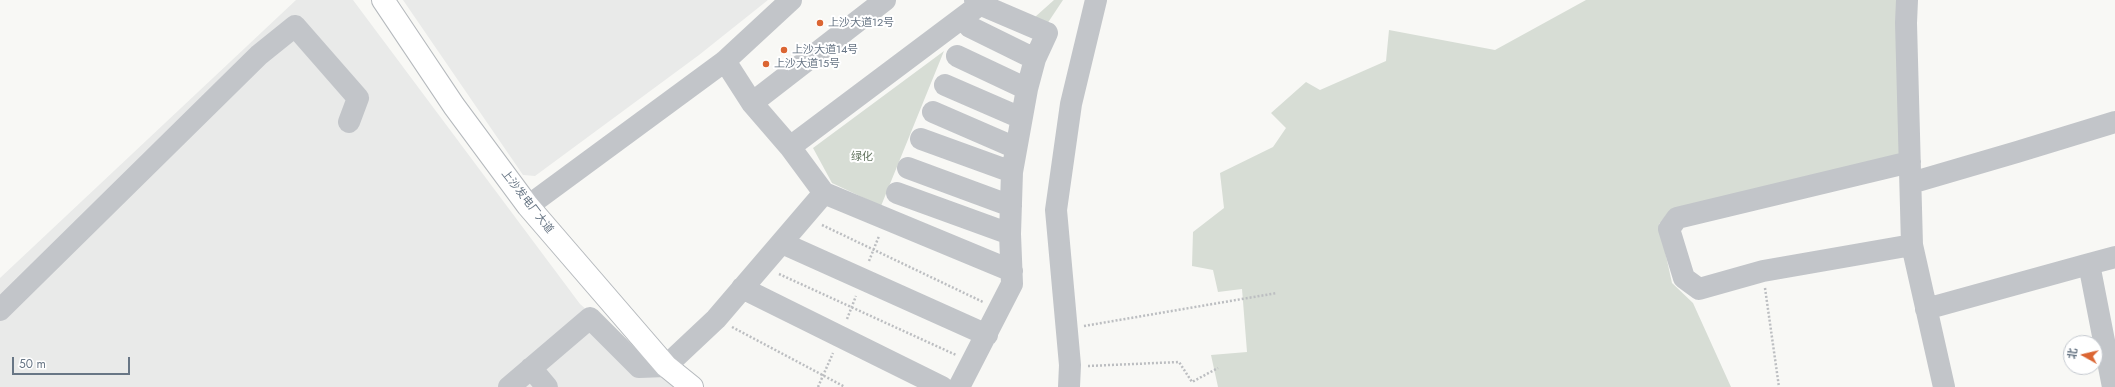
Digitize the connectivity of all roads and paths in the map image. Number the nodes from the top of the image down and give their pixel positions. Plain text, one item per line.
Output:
1 (383, 0) edge
2 (885, 0) edge
3 (1096, 0) edge
4 (1907, 0) edge
5 (789, 1) edge
6 (980, 1) edge
7 (970, 27) dead end
8 (958, 56) dead end
9 (1035, 59) junction
10 (724, 61) junction
11 (945, 84) dead end
12 (1027, 89) junction
13 (752, 103) junction
14 (933, 112) dead end
15 (1021, 118) junction
16 (349, 122) dead end
17 (2115, 122) edge
18 (921, 139) dead end
19 (790, 147) junction
20 (1016, 148) junction
21 (908, 168) dead end
22 (1012, 172) junction
23 (1910, 173) junction
24 (824, 193) junction
25 (897, 193) dead end
26 (528, 206) junction
27 (1011, 206) junction
28 (804, 216) junction
29 (886, 219) junction
30 (1010, 234) junction
31 (782, 243) junction
32 (1912, 245) junction
33 (874, 249) junction
34 (2115, 257) edge
35 (2089, 264) junction
36 (762, 266) junction
37 (1012, 271) junction
38 (1763, 271) junction
39 (863, 279) junction
40 (742, 288) junction
41 (1278, 293) dead end
42 (852, 307) junction
43 (1926, 309) junction
44 (0, 310) edge
45 (1000, 310) junction
46 (716, 319) junction
47 (1066, 329) junction
48 (987, 334) junction
49 (840, 336) junction
50 (972, 363) junction
51 (666, 366) junction
52 (1070, 366) junction
53 (531, 368) junction
54 (1218, 368) dead end
55 (823, 376) junction
56 (509, 387) edge
57 (547, 387) edge
58 (692, 387) edge
59 (818, 387) edge
60 (845, 387) edge
61 (942, 387) edge
62 (959, 387) edge
63 (1070, 387) edge
64 (1779, 387) edge
65 (1944, 387) edge
66 (2113, 387) edge

1 - 26 main road, 上沙发电厂大道
2 - 13 street
3 - 47 street
4 - 23 street
5 - 10 street
6 - 9 street
6 - 19 street
7 - 9 street
8 - 12 street
9 - 12 street
10 - 13 street
10 - 26 street
11 - 15 street
12 - 15 street
13 - 19 street
14 - 20 street
15 - 20 street
16 - 44 street
17 - 23 street
18 - 22 street
19 - 24 street
20 - 22 street
21 - 27 street
22 - 27 street
23 - 32 street
23 - 38 street
24 - 28 street
24 - 29 street
25 - 30 street
26 - 51 main road, 上沙发电厂大道
27 - 30 street
28 - 31 street
28 - 33 path
29 - 33 path
29 - 37 street
30 - 37 street
31 - 36 street
31 - 39 street
32 - 38 street
32 - 43 street
33 - 39 path
33 - 45 path
34 - 35 street
35 - 43 street
35 - 66 street
36 - 40 street
36 - 42 path
37 - 45 street
38 - 64 path
39 - 42 path
39 - 48 street
40 - 46 street
40 - 49 street
41 - 47 path
42 - 49 path
42 - 50 path
43 - 65 street
45 - 48 street
46 - 51 street
46 - 55 path
47 - 52 street
48 - 50 street
49 - 55 path
49 - 61 street
50 - 62 street
51 - 53 street
51 - 58 main road, 上沙发电厂大道
52 - 54 path
52 - 63 street
53 - 56 street
53 - 57 street
55 - 59 path
55 - 60 path

